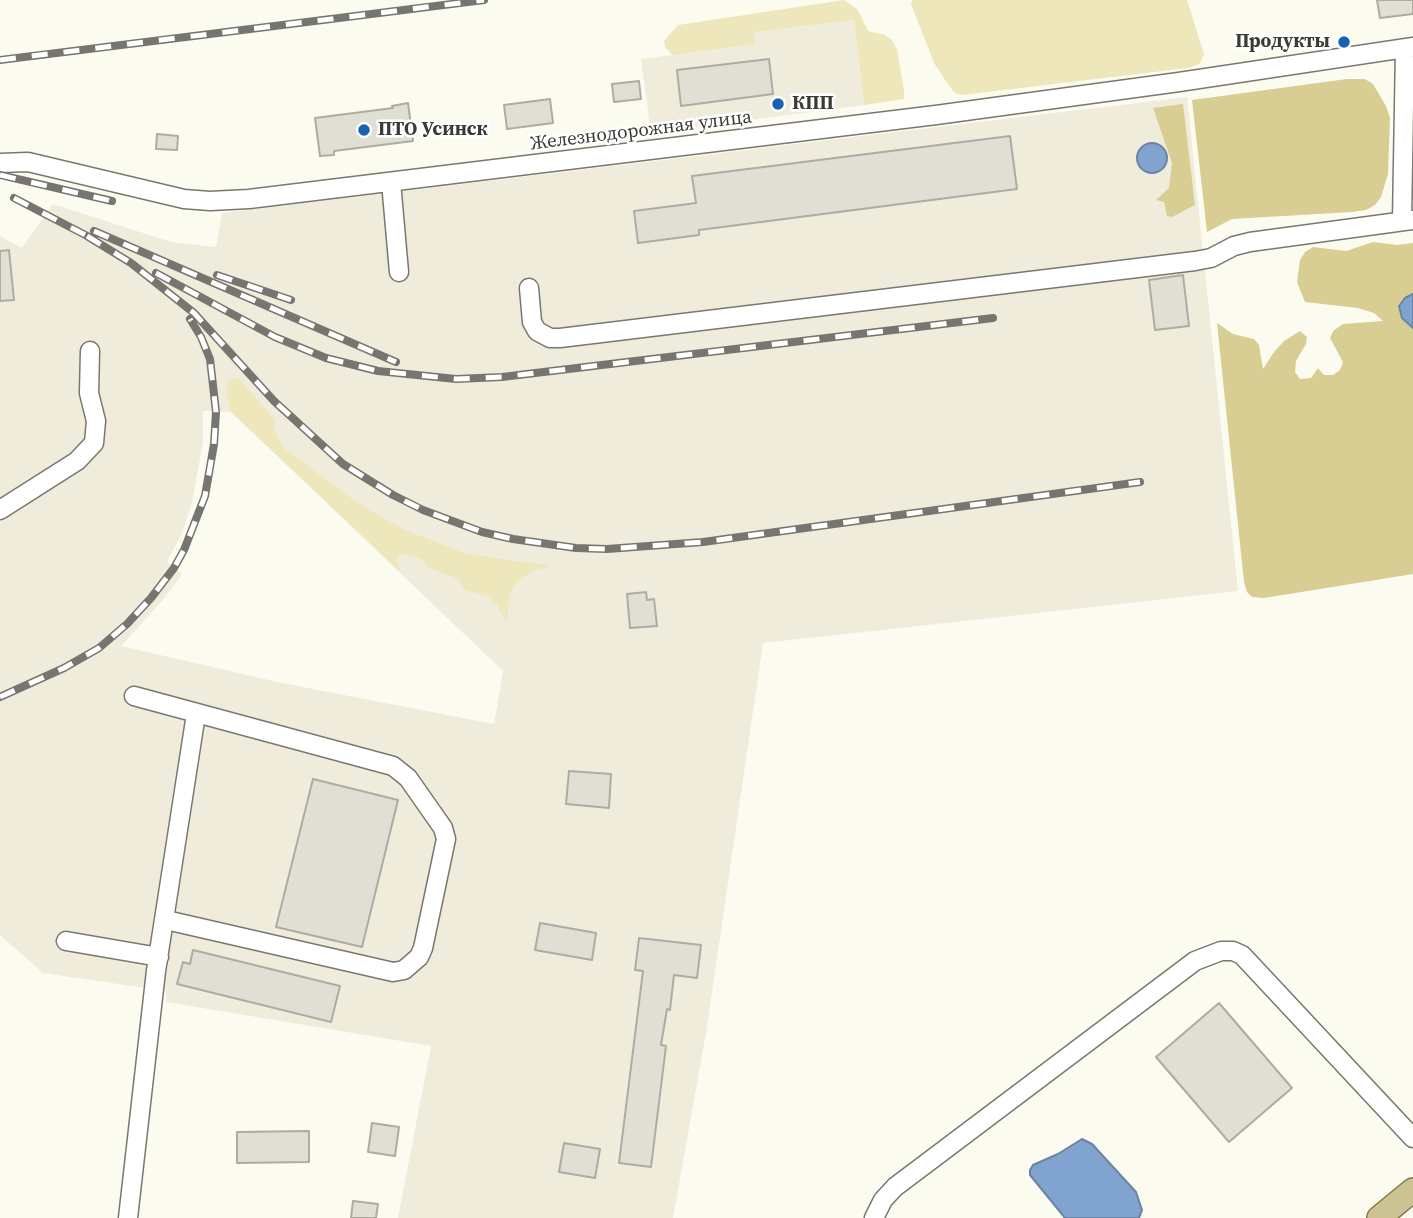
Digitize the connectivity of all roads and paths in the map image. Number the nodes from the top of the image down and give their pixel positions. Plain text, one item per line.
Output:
1 (1409, 47) edge
2 (0, 163) edge
3 (391, 182) junction
4 (1408, 220) edge
5 (399, 272) dead end
6 (529, 288) dead end
7 (90, 351) dead end
8 (0, 510) edge
9 (134, 696) dead end
10 (197, 714) junction
11 (166, 920) junction
12 (66, 941) dead end
13 (159, 957) junction
14 (1413, 1138) edge
15 (1413, 1190) edge
16 (128, 1218) edge
17 (874, 1218) edge
18 (1379, 1218) edge

1 - 3 street, Железнодорожная улица
1 - 4 street
2 - 3 street, Железнодорожная улица
3 - 5 street
4 - 6 street
7 - 8 street
9 - 10 street
10 - 11 street
10 - 11 street
11 - 13 street
12 - 13 street
13 - 16 street
14 - 17 street
15 - 18 main road

